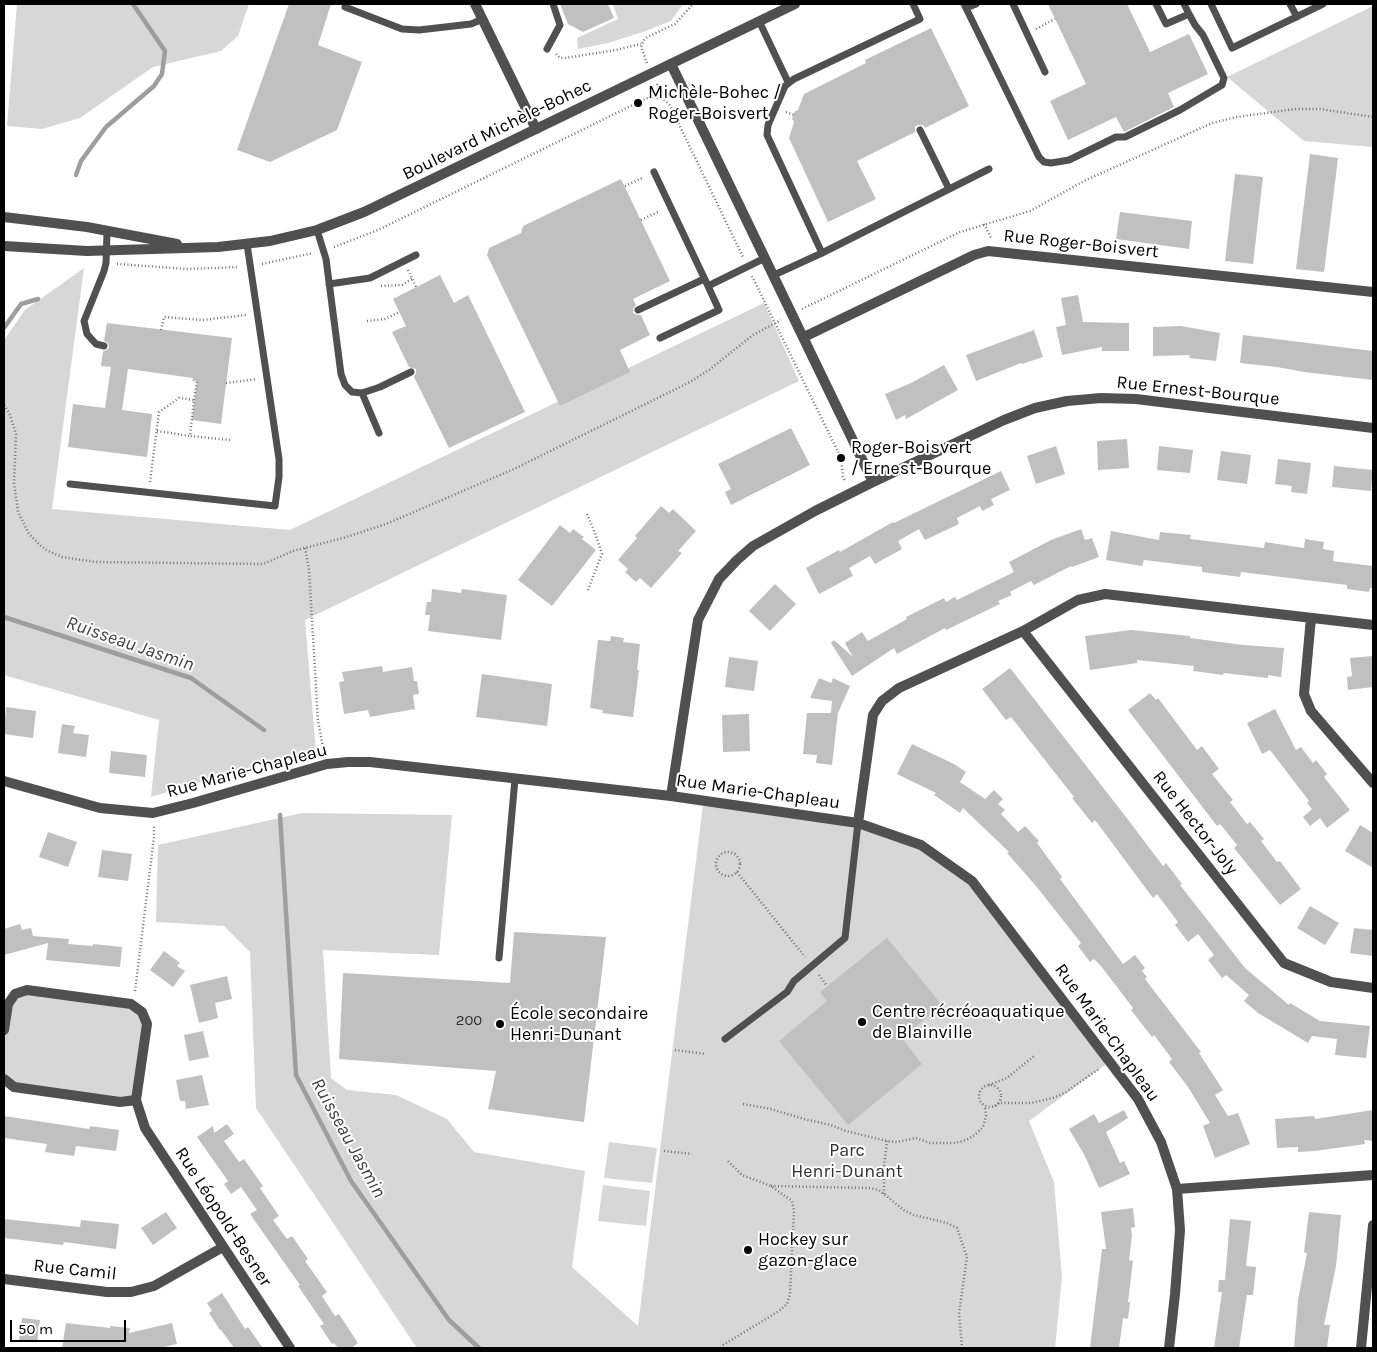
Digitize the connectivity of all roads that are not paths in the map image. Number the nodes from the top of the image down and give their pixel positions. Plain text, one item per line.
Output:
1 (475, 4) edge
2 (553, 4) edge
3 (795, 4) edge
4 (913, 4) edge
5 (976, 4) edge
6 (1012, 4) edge
7 (1156, 4) edge
8 (1184, 4) edge
9 (1211, 4) edge
10 (1290, 4) edge
11 (1323, 4) edge
12 (965, 6) edge
13 (345, 7) dead end
14 (1189, 14) junction
15 (1297, 17) junction
16 (483, 19) junction
17 (759, 21) junction
18 (549, 45) road end
19 (671, 64) junction
20 (1045, 72) dead end
21 (788, 82) junction
22 (536, 129) junction
23 (920, 130) dead end
24 (989, 170) dead end
25 (654, 172) dead end
26 (949, 189) junction
27 (4, 217) edge
28 (317, 230) junction
29 (107, 232) junction
30 (247, 244) junction
31 (4, 246) edge
32 (200, 248) junction
33 (106, 250) junction
34 (822, 252) junction
35 (416, 255) dead end
36 (765, 258) junction
37 (774, 275) junction
38 (704, 278) junction
39 (329, 284) junction
40 (708, 286) junction
41 (1373, 292) edge
42 (638, 310) dead end
43 (804, 337) junction
44 (660, 338) dead end
45 (104, 346) dead end
46 (412, 372) dead end
47 (362, 393) junction
48 (1373, 428) edge
49 (379, 434) dead end
50 (873, 482) junction
51 (70, 484) dead end
52 (1311, 618) junction
53 (1373, 625) edge
54 (1023, 630) junction
55 (515, 779) junction
56 (4, 781) edge
57 (1373, 783) edge
58 (671, 796) junction
59 (858, 823) junction
60 (498, 958) dead end
61 (1373, 988) edge
62 (4, 1030) edge
63 (725, 1039) dead end
64 (4, 1079) edge
65 (136, 1100) junction
66 (1373, 1175) edge
67 (1177, 1189) junction
68 (1373, 1225) edge
69 (223, 1247) junction
70 (4, 1279) edge
71 (290, 1348) edge
72 (1169, 1348) edge
73 (1361, 1348) edge

1 - 16 street
2 - 18 lane
3 - 17 street, Boulevard Michèle-Bohec
4 - 21 lane
5 - 12 lane
6 - 20 lane
7 - 14 lane
8 - 14 lane
9 - 15 lane
10 - 15 lane
11 - 15 lane
12 - 14 lane
13 - 16 lane
16 - 22 street
17 - 19 street, Boulevard Michèle-Bohec
17 - 21 lane
19 - 22 street, Boulevard Michèle-Bohec
19 - 36 street
21 - 34 lane
22 - 28 street, Boulevard Michèle-Bohec
23 - 26 lane
24 - 26 lane
25 - 38 lane
26 - 34 lane
27 - 29 street, Boulevard Michèle-Bohec
28 - 30 street, Boulevard Michèle-Bohec
28 - 39 lane
29 - 32 street, Boulevard Michèle-Bohec
29 - 33 lane
30 - 32 street, Boulevard Michèle-Bohec
30 - 51 lane
31 - 33 street, Boulevard Michèle-Bohec
32 - 33 street, Boulevard Michèle-Bohec
33 - 45 lane
34 - 37 lane
35 - 39 lane
36 - 37 street
36 - 40 lane
37 - 43 street
38 - 40 lane
38 - 42 lane
39 - 47 lane
40 - 44 lane
41 - 43 street, Rue Roger-Boisvert
43 - 50 street
46 - 47 lane
47 - 49 lane
48 - 50 street, Rue Ernest-Bourque
50 - 58 street, Rue Ernest-Bourque
52 - 53 street
52 - 54 street
52 - 57 street
54 - 59 street
54 - 61 street, Rue Hector-Joly
55 - 56 street, Rue Marie-Chapleau
55 - 58 street, Rue Marie-Chapleau
55 - 60 lane
58 - 59 street, Rue Marie-Chapleau
59 - 63 lane
59 - 67 street, Rue Marie-Chapleau
62 - 65 street, Rue Léopold-Besner
64 - 65 street
65 - 69 street, Rue Léopold-Besner
66 - 67 street
67 - 72 street, Rue Marie-Chapleau
68 - 73 street
69 - 70 street, Rue Camil
69 - 71 street, Rue Léopold-Besner

